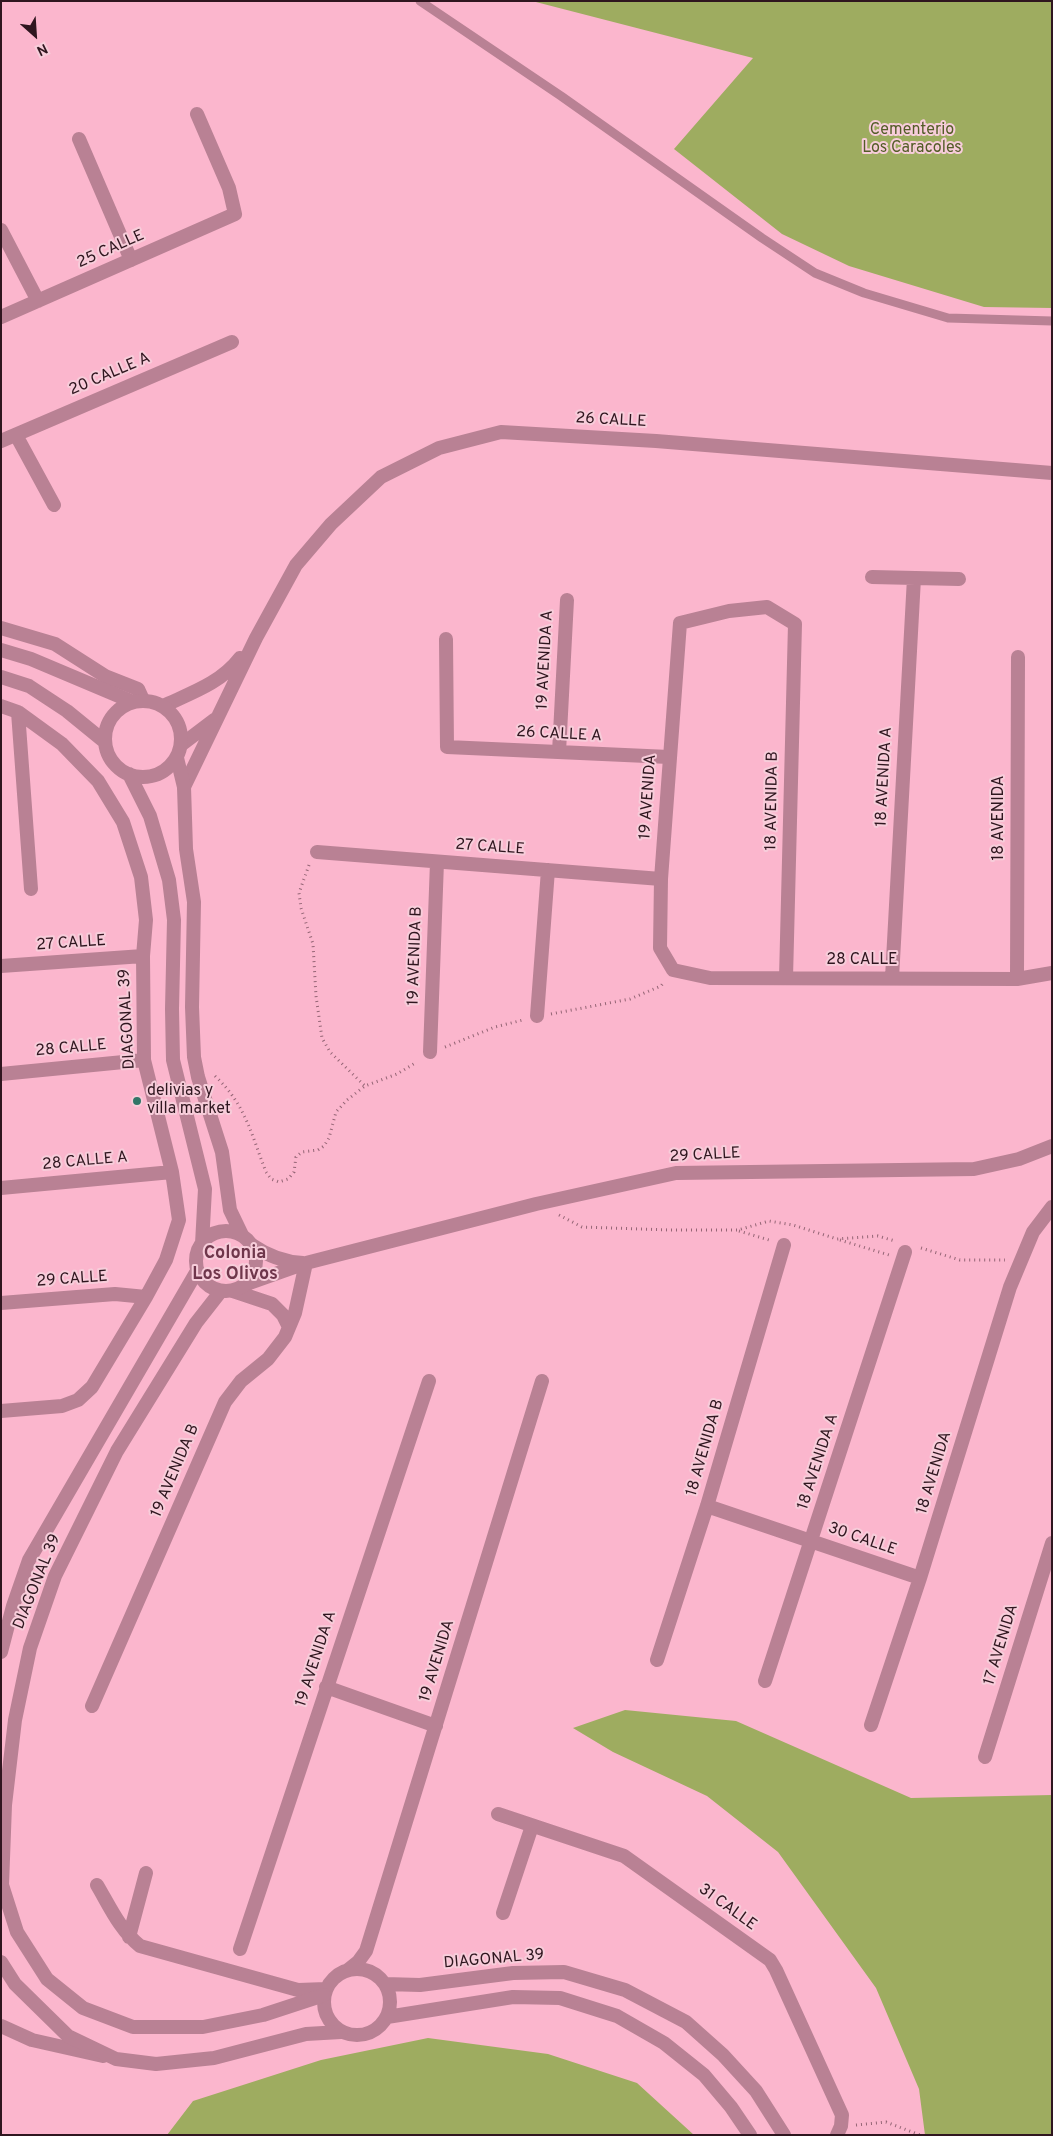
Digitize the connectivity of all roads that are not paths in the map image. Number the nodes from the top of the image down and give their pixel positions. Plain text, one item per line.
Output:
1 (420, 1) edge
2 (197, 114) dead end
3 (79, 139) dead end
4 (1, 230) edge
5 (131, 260) junction
6 (38, 301) junction
7 (1, 317) edge
8 (1052, 321) edge
9 (232, 342) dead end
10 (16, 435) junction
11 (1, 441) edge
12 (1052, 473) edge
13 (54, 505) dead end
14 (872, 577) dead end
15 (914, 578) junction
16 (959, 579) dead end
17 (567, 600) dead end
18 (680, 623) joint
19 (1, 628) edge
20 (256, 638) junction
21 (446, 639) dead end
22 (1, 650) edge
23 (1018, 657) dead end
24 (1, 677) edge
25 (138, 701) junction
26 (1, 706) edge
27 (163, 706) junction
28 (18, 712) junction
29 (217, 718) junction
30 (105, 742) junction
31 (179, 751) junction
32 (559, 752) junction
33 (669, 757) junction
34 (129, 774) junction
35 (184, 786) junction
36 (317, 852) road end
37 (437, 862) junction
38 (548, 870) junction
39 (661, 879) junction
40 (31, 890) dead end
41 (143, 956) junction
42 (1, 966) edge
43 (673, 970) joint
44 (1052, 973) edge
45 (786, 978) junction
46 (892, 978) junction
47 (1018, 979) junction
48 (537, 1016) road end
49 (430, 1052) road end
50 (144, 1060) junction
51 (1, 1074) edge
52 (1052, 1146) edge
53 (172, 1172) junction
54 (1, 1188) edge
55 (1052, 1207) edge
56 (247, 1240) junction
57 (202, 1244) junction
58 (784, 1245) road end
59 (904, 1256) road end
60 (306, 1263) junction
61 (197, 1271) junction
62 (233, 1289) junction
63 (146, 1297) junction
64 (1, 1303) edge
65 (289, 1327) junction
66 (429, 1381) dead end
67 (542, 1381) dead end
68 (1, 1411) edge
69 (707, 1506) junction
70 (812, 1541) junction
71 (1052, 1543) edge
72 (920, 1578) junction
73 (1, 1652) edge
74 (657, 1660) dead end
75 (765, 1681) dead end
76 (326, 1687) junction
77 (92, 1706) dead end
78 (871, 1725) dead end
79 (436, 1726) junction
80 (985, 1757) dead end
81 (498, 1814) dead end
82 (532, 1826) junction
83 (146, 1873) dead end
84 (97, 1885) dead end
85 (503, 1913) dead end
86 (129, 1937) junction
87 (240, 1949) dead end
88 (366, 1951) junction
89 (1, 1962) edge
90 (348, 1970) junction
91 (371, 1972) junction
92 (385, 1984) junction
93 (325, 1992) junction
94 (387, 2017) junction
95 (1, 2026) edge
96 (341, 2032) junction
97 (116, 2059) junction
98 (839, 2130) edge
99 (750, 2135) edge
100 (784, 2135) edge

1 - 8 lane
2 - 5 street, 25 CALLE
3 - 5 street
4 - 6 street
5 - 6 street, 25 CALLE
6 - 7 street, 25 CALLE
9 - 10 street, 20 CALLE A
10 - 11 street, 20 CALLE A
10 - 13 street
12 - 20 street, 26 CALLE
14 - 15 street
15 - 16 street
15 - 46 street, 18 AVENIDA A
17 - 32 street, 19 AVENIDA A
18 - 33 street, 19 AVENIDA
18 - 45 street, 18 AVENIDA B
19 - 25 street
20 - 27 street, 26 CALLE
20 - 29 street, 26 CALLE
21 - 32 street, 26 CALLE A
22 - 25 street
23 - 47 street, 18 AVENIDA
24 - 30 street
25 - 27 street
25 - 30 street
26 - 28 street, DIAGONAL 39
27 - 31 street
28 - 40 street
28 - 41 street, DIAGONAL 39
29 - 31 street, 26 CALLE
29 - 35 street, 26 CALLE
30 - 34 street
31 - 34 street
31 - 35 street
32 - 33 street, 26 CALLE A
33 - 39 street, 19 AVENIDA
34 - 57 street
35 - 56 street
36 - 37 street, 27 CALLE
37 - 38 street, 27 CALLE
37 - 49 street, 19 AVENIDA B
38 - 39 street, 27 CALLE
38 - 48 street
39 - 43 street, 19 AVENIDA
41 - 42 street, 27 CALLE
41 - 50 street, DIAGONAL 39
43 - 45 street, 28 CALLE
44 - 47 street, 28 CALLE
45 - 46 street, 28 CALLE
46 - 47 street, 28 CALLE
50 - 51 street, 28 CALLE
50 - 53 street, DIAGONAL 39
52 - 60 street, 29 CALLE
53 - 54 street, 28 CALLE A
53 - 63 street, DIAGONAL 39
55 - 72 street, 18 AVENIDA
56 - 57 street
56 - 60 street, 29 CALLE
56 - 62 street
57 - 61 street
58 - 69 street, 18 AVENIDA B
59 - 70 street, 18 AVENIDA A
60 - 62 street, 29 CALLE
60 - 65 street, 19 AVENIDA B
61 - 62 street
61 - 73 street, DIAGONAL 39
62 - 65 street
62 - 93 street, DIAGONAL 39
63 - 64 street, 29 CALLE
63 - 68 street, DIAGONAL 39
65 - 77 street, 19 AVENIDA B
66 - 76 street, 19 AVENIDA A
67 - 79 street, 19 AVENIDA
69 - 70 street, 30 CALLE
69 - 74 street, 18 AVENIDA B
70 - 72 street, 30 CALLE
70 - 75 street, 18 AVENIDA A
71 - 80 street, 17 AVENIDA
72 - 78 street, 18 AVENIDA
76 - 79 street
76 - 87 street, 19 AVENIDA A
79 - 88 street, 19 AVENIDA
81 - 82 street, 31 CALLE
82 - 85 street
82 - 98 street, 31 CALLE
83 - 86 street
84 - 86 street
86 - 93 street
88 - 90 street, 19 AVENIDA
88 - 91 street
89 - 97 street
90 - 91 street
90 - 93 street
91 - 92 street
92 - 94 street
92 - 100 street, DIAGONAL 39
93 - 96 street
94 - 96 street
94 - 99 street
95 - 97 street
96 - 97 street

